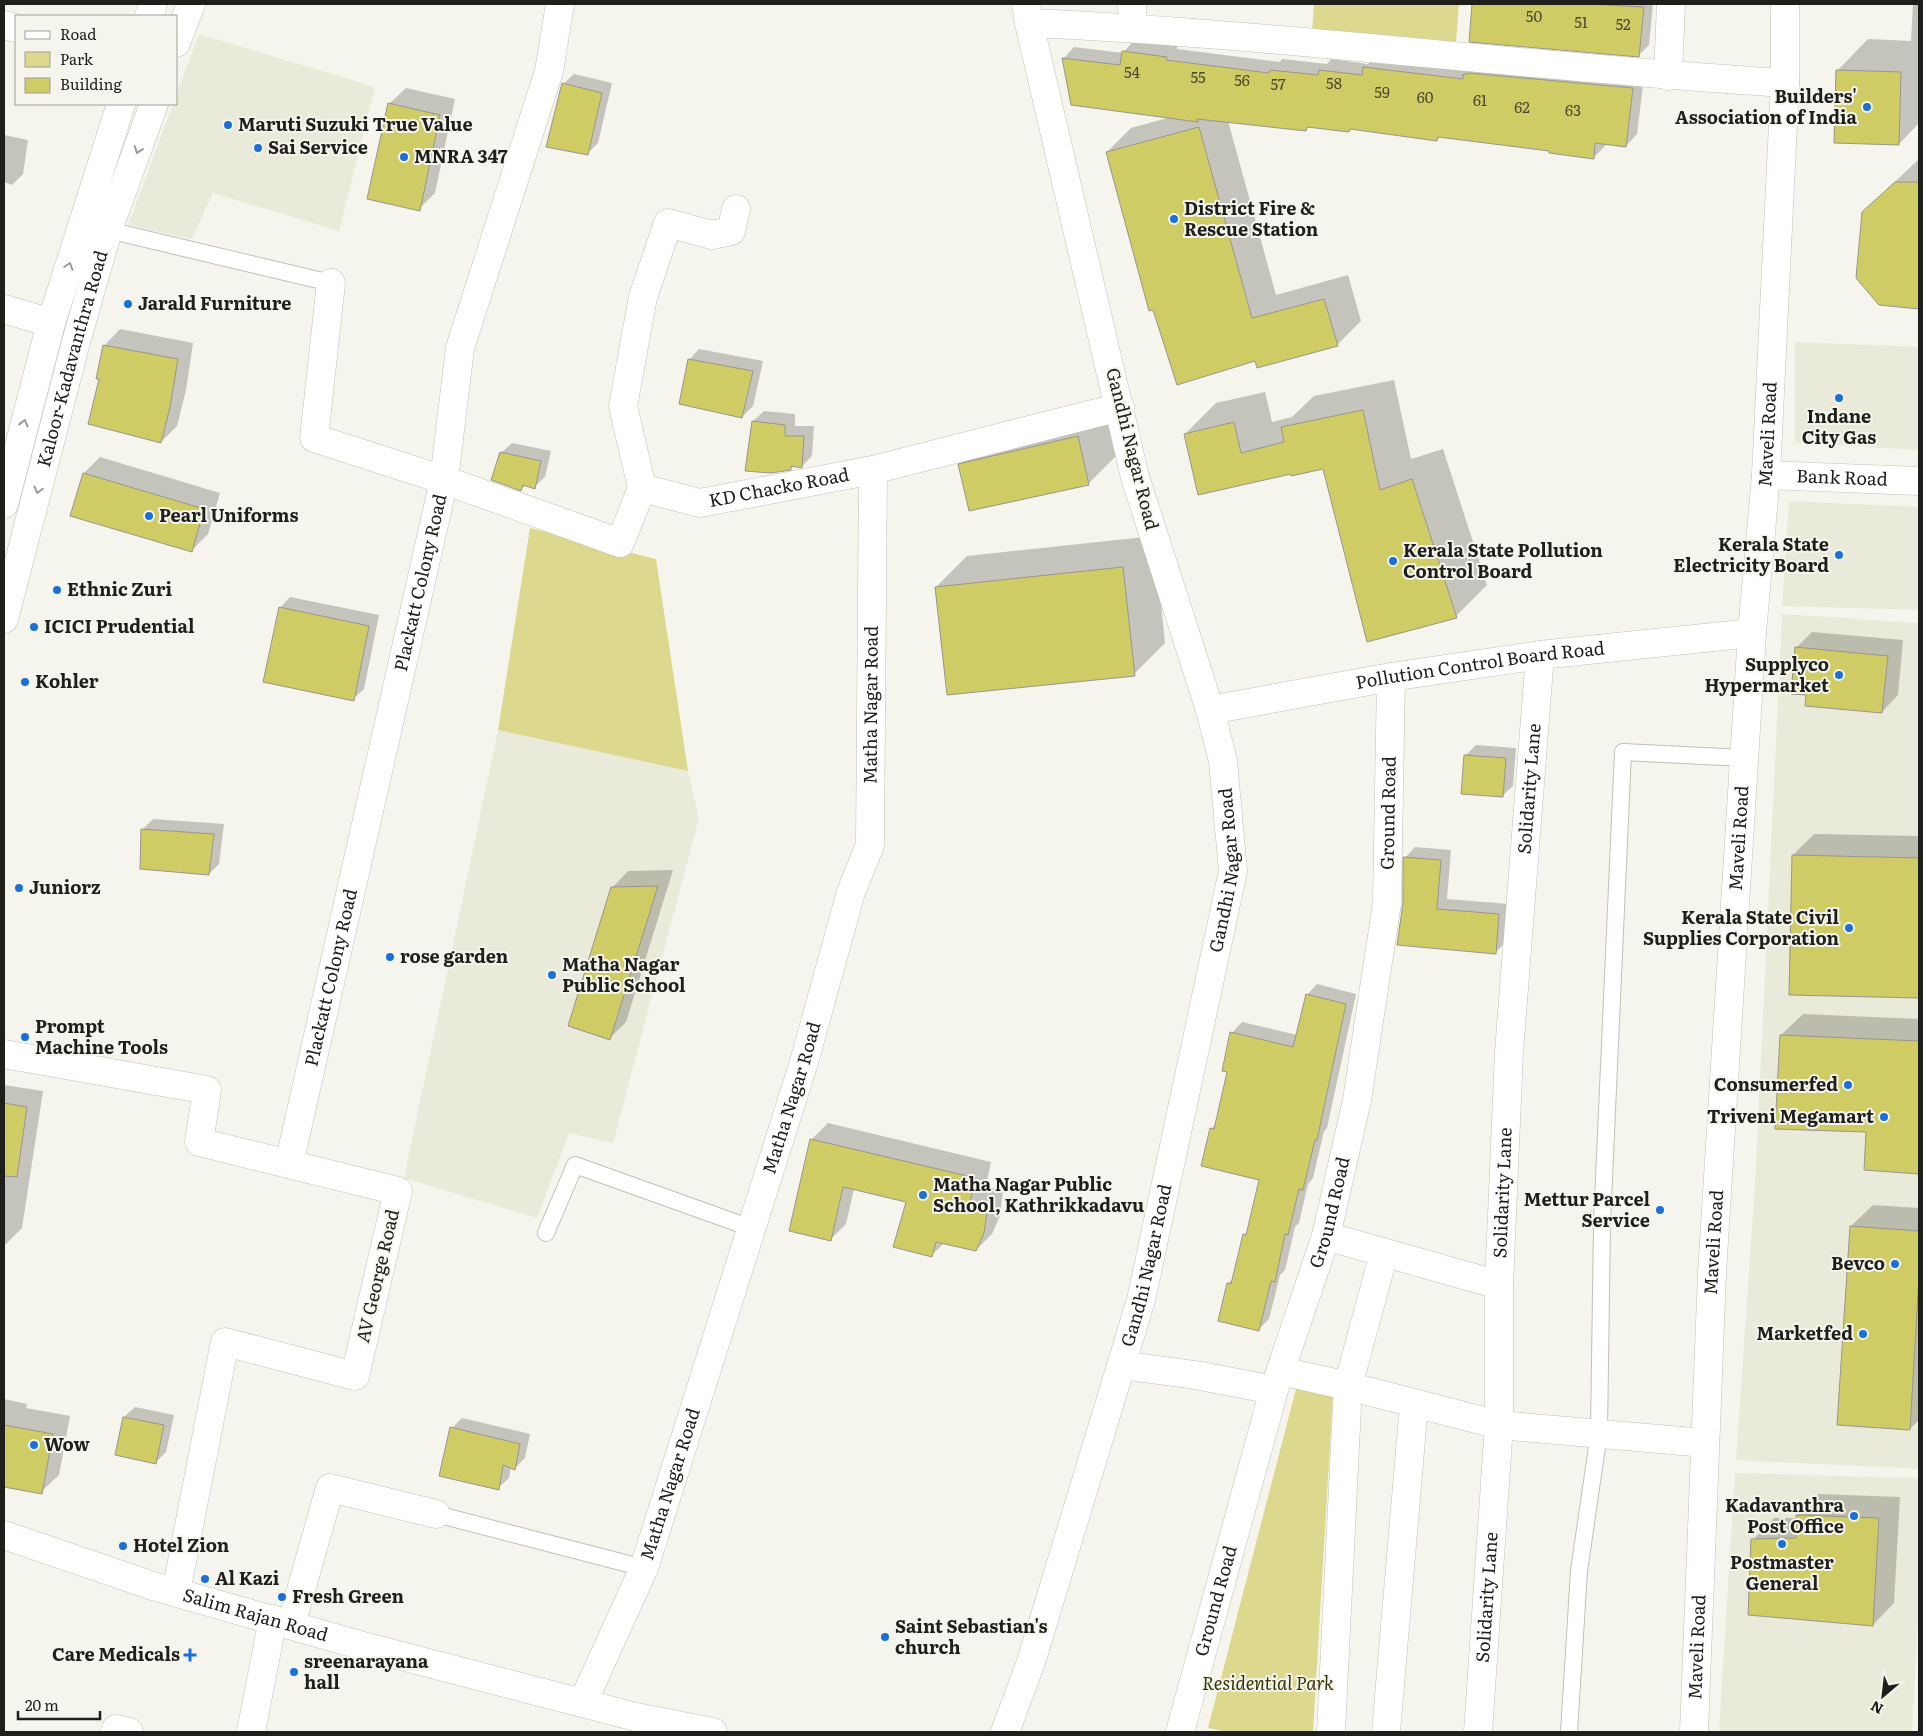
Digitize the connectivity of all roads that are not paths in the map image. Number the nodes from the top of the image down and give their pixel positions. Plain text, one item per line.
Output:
1 (190, 4) edge
2 (560, 4) edge
3 (1671, 4) edge
4 (1785, 4) edge
5 (1027, 13) edge
6 (1132, 16) edge
7 (178, 37) edge
8 (1668, 76) junction
9 (1786, 83) junction
10 (121, 105) edge
11 (154, 105) edge
12 (736, 209) dead end
13 (108, 230) junction
14 (331, 283) joint
15 (4, 309) edge
16 (51, 323) junction
17 (1120, 407) junction
18 (874, 470) junction
19 (1766, 475) junction
20 (444, 480) junction
21 (1919, 481) edge
22 (642, 488) junction
23 (4, 504) edge
24 (4, 619) edge
25 (1752, 633) junction
26 (1540, 655) junction
27 (1391, 677) junction
28 (1210, 710) junction
29 (1744, 758) junction
30 (4, 1054) edge
31 (289, 1164) junction
32 (751, 1228) junction
33 (546, 1233) dead end
34 (1326, 1236) junction
35 (1384, 1253) junction
36 (1499, 1285) junction
37 (1121, 1365) junction
38 (1277, 1381) junction
39 (1348, 1386) junction
40 (1414, 1404) junction
41 (1499, 1425) junction
42 (1599, 1433) junction
43 (1705, 1443) junction
44 (436, 1514) joint
45 (4, 1535) edge
46 (644, 1568) junction
47 (176, 1592) junction
48 (282, 1622) junction
49 (583, 1702) junction
50 (635, 1725) edge
51 (116, 1732) edge
52 (129, 1732) edge
53 (251, 1732) edge
54 (713, 1732) edge
55 (1005, 1732) edge
56 (1182, 1732) edge
57 (1330, 1732) edge
58 (1386, 1732) edge
59 (1478, 1732) edge
60 (1569, 1732) edge
61 (1694, 1732) edge

1 - 7 street
2 - 20 street, Plackatt Colony Road
3 - 8 street
4 - 9 street, Maveli Road
5 - 6 street
5 - 17 street, Gandhi Nagar Road
6 - 8 street
8 - 9 street
9 - 19 street, Maveli Road
16 -> 10 street, Kaloor-Kadavanthra Road
11 -> 13 street, Kaloor-Kadavanthra Road
12 - 22 street
13 - 14 lane
13 -> 24 street, Kaloor-Kadavanthra Road
14 - 20 street
15 - 16 street
23 -> 16 street, Kaloor-Kadavanthra Road
17 - 18 street, KD Chacko Road
17 - 28 street, Gandhi Nagar Road
18 - 22 street, KD Chacko Road
18 - 32 street, Matha Nagar Road
19 - 21 street, Bank Road
19 - 25 street, Maveli Road
20 - 22 street
20 - 31 street, Plackatt Colony Road
25 - 26 street, Pollution Control Board Road
25 - 29 street, Maveli Road
26 - 27 street, Pollution Control Board Road
26 - 36 street, Solidarity Lane
27 - 28 street, Pollution Control Board Road
27 - 34 street, Ground Road
28 - 37 street, Gandhi Nagar Road
29 - 42 lane
29 - 43 street, Maveli Road
30 - 31 street, AV George Road
31 - 47 street, AV George Road
32 - 33 lane
32 - 46 street, Matha Nagar Road
34 - 35 street
34 - 38 street, Ground Road
35 - 36 street
35 - 39 street
36 - 41 street, Solidarity Lane
37 - 38 street
37 - 55 street, Gandhi Nagar Road
38 - 39 street
38 - 56 street, Ground Road
39 - 40 street
39 - 57 street
40 - 41 street
40 - 58 street
41 - 42 street
41 - 59 street, Solidarity Lane
42 - 43 street
42 - 60 lane
43 - 61 street, Maveli Road
44 - 46 lane
44 - 48 street
45 - 47 street, Salim Rajan Road
46 - 49 street, Matha Nagar Road
47 - 48 street, Salim Rajan Road
48 - 49 street, Salim Rajan Road
48 - 53 street
49 - 50 street, Salim Rajan Road
50 - 54 street, Salim Rajan Road
51 - 52 street

